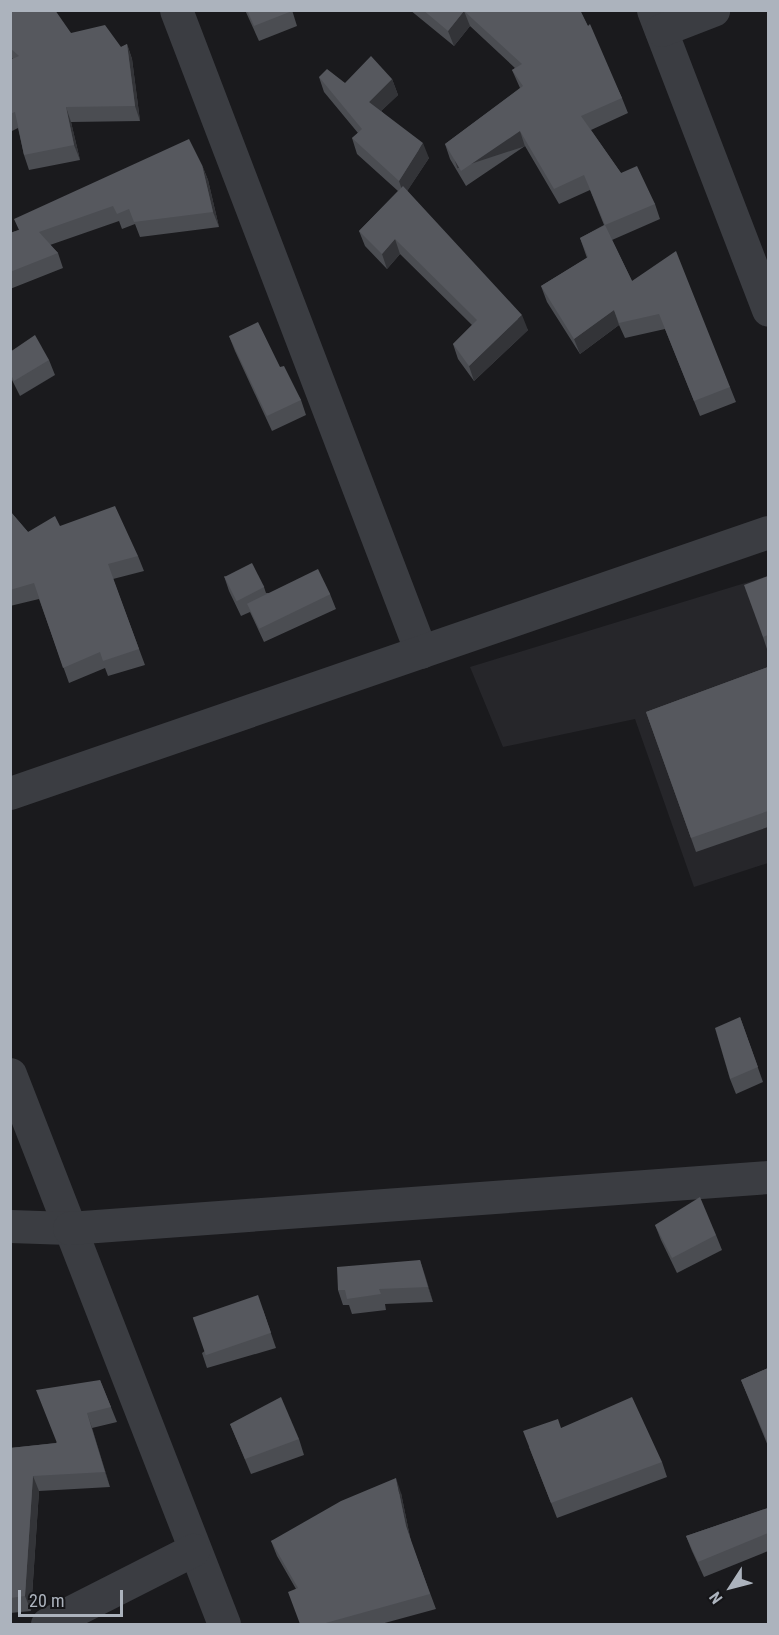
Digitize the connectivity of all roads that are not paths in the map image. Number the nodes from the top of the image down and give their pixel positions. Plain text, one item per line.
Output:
1 (176, 10) edge
2 (713, 10) edge
3 (657, 20) edge
4 (768, 310) edge
5 (768, 532) edge
6 (421, 652) junction
7 (10, 794) edge
8 (10, 1074) edge
9 (768, 1177) edge
10 (10, 1226) edge
11 (69, 1228) junction
12 (193, 1550) junction
13 (46, 1624) edge
14 (224, 1624) edge

1 - 6 street
2 - 3 street
3 - 4 street
5 - 6 street
6 - 7 street
8 - 11 street
9 - 11 street
10 - 11 street
11 - 12 street
12 - 13 street
12 - 14 street

